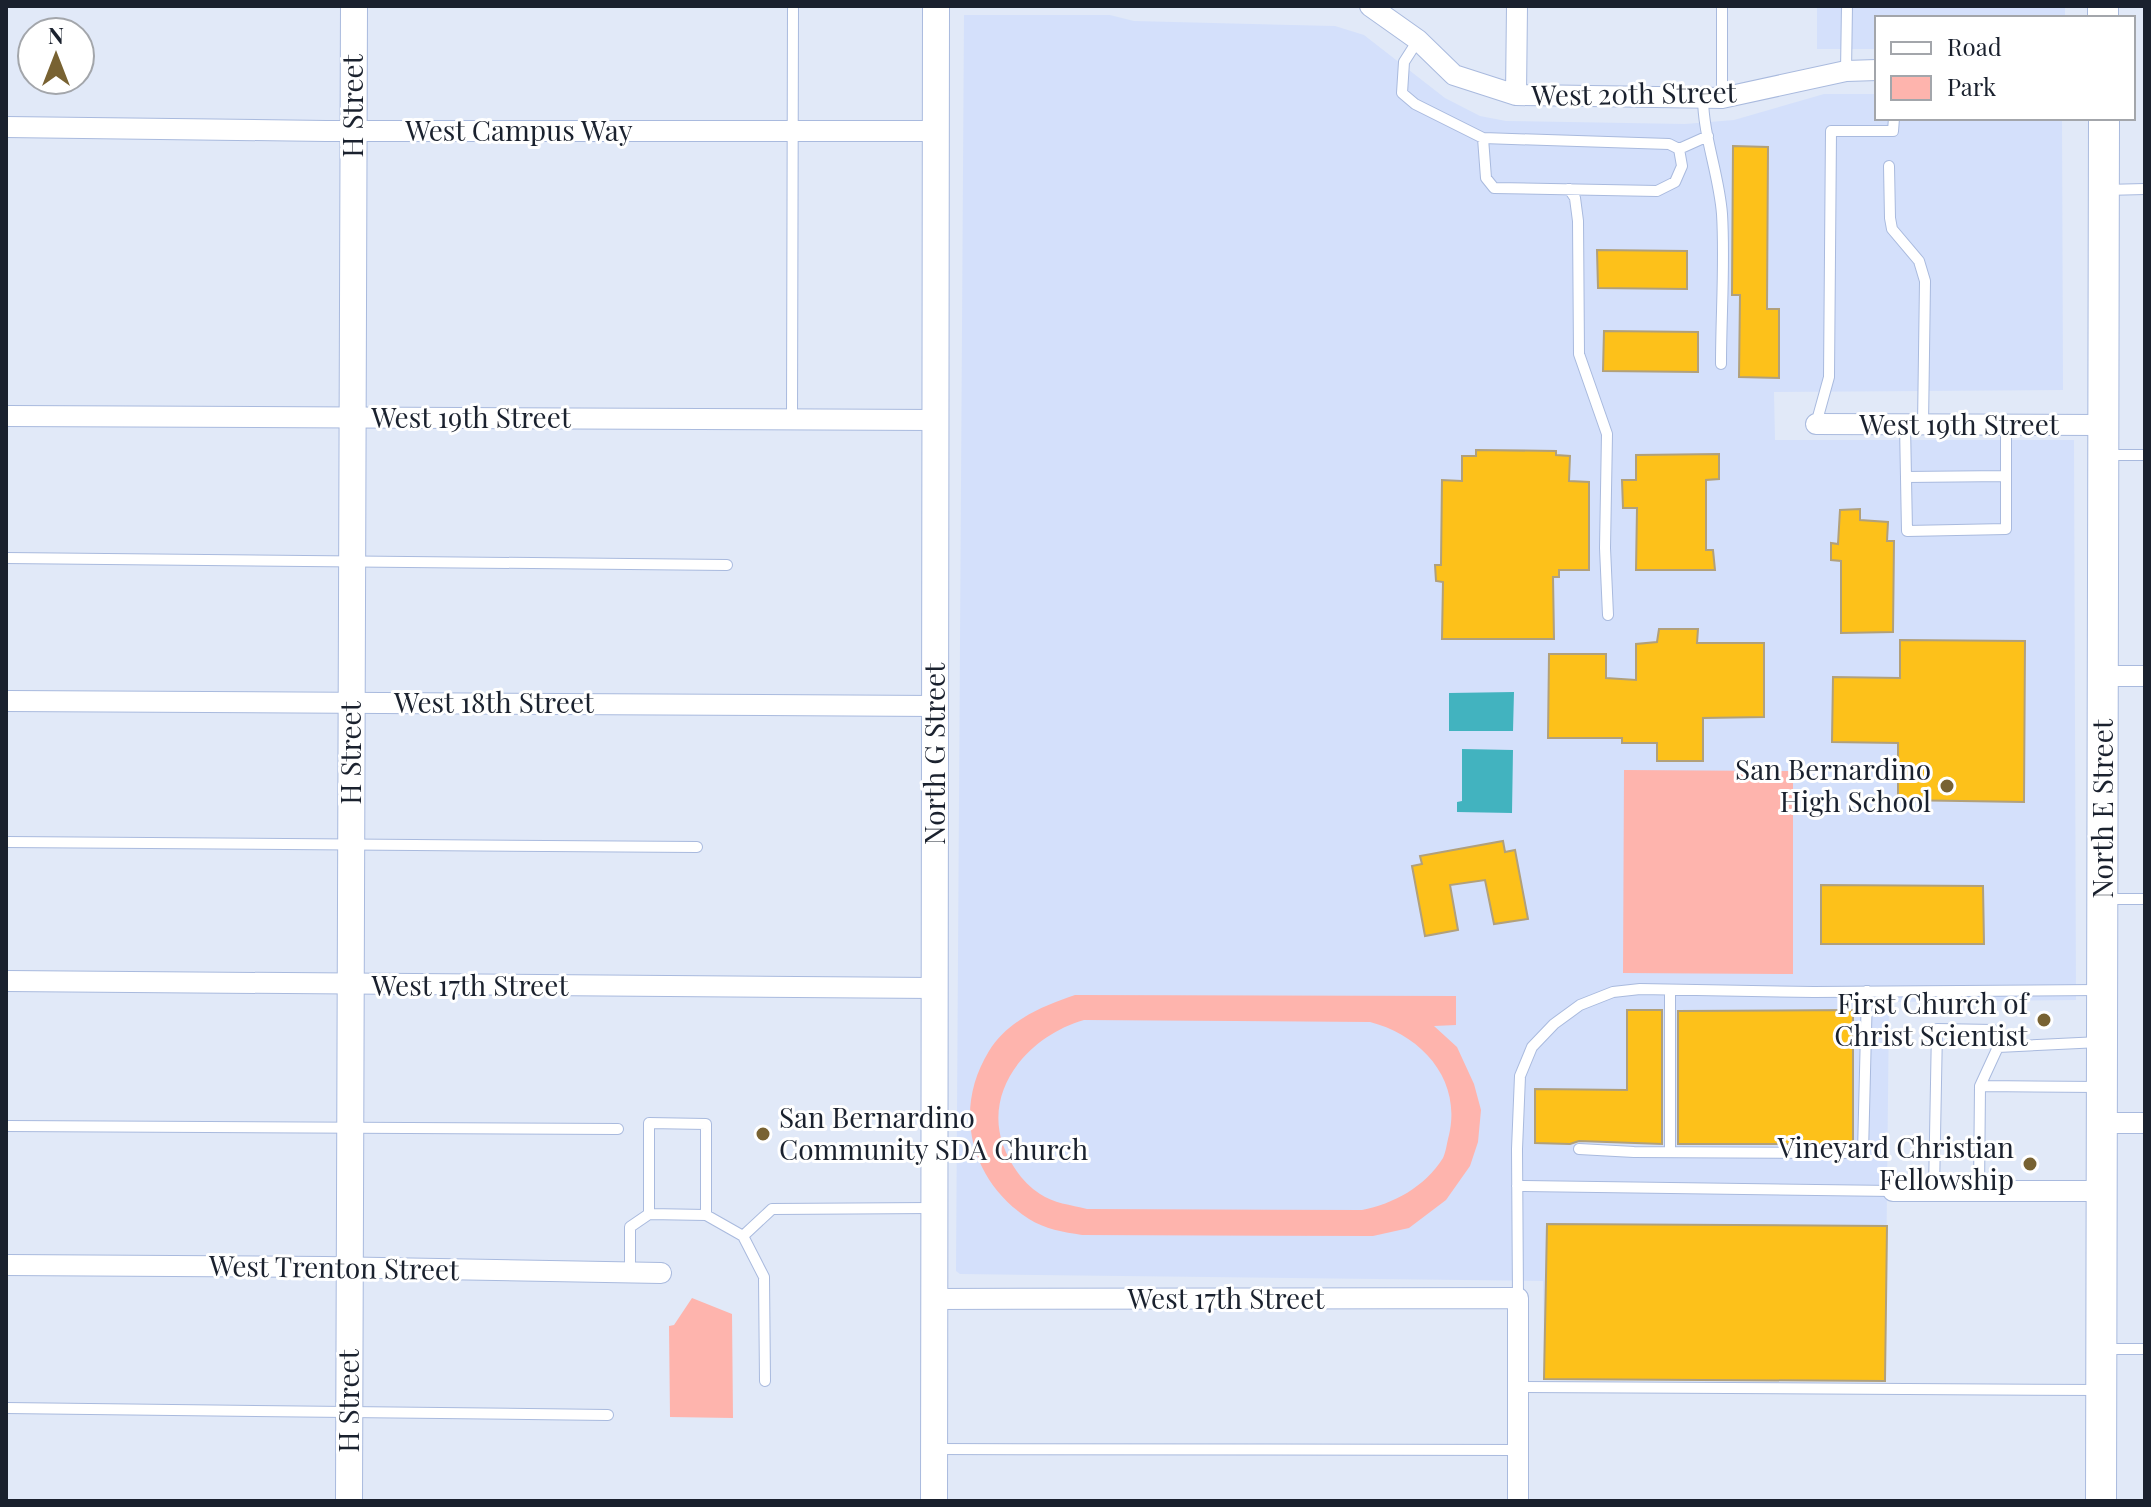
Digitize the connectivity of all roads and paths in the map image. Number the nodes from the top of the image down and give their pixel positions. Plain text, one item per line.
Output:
1 (354, 6) edge
2 (793, 6) edge
3 (936, 6) edge
4 (1370, 6) edge
5 (1517, 6) edge
6 (1722, 6) edge
7 (1847, 6) edge
8 (1418, 40) junction
9 (1875, 70) edge
10 (1846, 71) junction
11 (1516, 95) junction
12 (1713, 97) junction
13 (1894, 120) edge
14 (2104, 120) edge
15 (6, 127) edge
16 (353, 131) junction
17 (935, 131) junction
18 (794, 132) junction
19 (1708, 136) junction
20 (1483, 138) junction
21 (1679, 149) junction
22 (1889, 166) dead end
23 (1569, 189) junction
24 (2145, 189) edge
25 (2103, 190) junction
26 (1721, 364) dead end
27 (6, 416) edge
28 (353, 418) junction
29 (792, 420) junction
30 (935, 420) junction
31 (1816, 424) joint
32 (1914, 425) junction
33 (2006, 425) junction
34 (2102, 440) junction
35 (2145, 455) edge
36 (2006, 476) junction
37 (1906, 477) junction
38 (6, 558) edge
39 (352, 561) junction
40 (727, 565) dead end
41 (1608, 615) dead end
42 (2103, 676) junction
43 (2145, 676) edge
44 (6, 701) edge
45 (351, 702) junction
46 (935, 706) junction
47 (6, 842) edge
48 (351, 844) junction
49 (697, 847) dead end
50 (2103, 899) junction
51 (2145, 899) edge
52 (6, 981) edge
53 (351, 985) junction
54 (934, 988) junction
55 (1670, 990) junction
56 (2102, 990) junction
57 (1867, 991) junction
58 (2102, 1042) junction
59 (1998, 1047) junction
60 (1980, 1086) junction
61 (2102, 1087) junction
62 (2102, 1123) junction
63 (2145, 1123) edge
64 (6, 1126) edge
65 (350, 1127) junction
66 (618, 1129) dead end
67 (1579, 1149) dead end
68 (1670, 1152) junction
69 (1517, 1186) junction
70 (1893, 1191) joint
71 (1934, 1191) junction
72 (1979, 1191) junction
73 (2102, 1191) junction
74 (934, 1208) junction
75 (649, 1214) junction
76 (706, 1215) junction
77 (743, 1236) junction
78 (6, 1265) edge
79 (350, 1267) junction
80 (630, 1272) junction
81 (661, 1273) dead end
82 (1518, 1298) junction
83 (934, 1299) junction
84 (2102, 1349) junction
85 (2145, 1349) edge
86 (765, 1381) dead end
87 (1518, 1387) junction
88 (2102, 1390) junction
89 (6, 1408) edge
90 (349, 1412) junction
91 (608, 1415) dead end
92 (934, 1449) junction
93 (1518, 1450) junction
94 (349, 1501) edge
95 (934, 1501) edge
96 (1518, 1501) edge
97 (2101, 1501) edge

1 - 16 street, H Street
2 - 18 lane
3 - 17 street, North G Street
4 - 8 street, West 20th Street
5 - 11 street
6 - 12 lane
7 - 10 lane
8 - 11 street, West 20th Street
8 - 20 lane
9 - 10 street, West 20th Street
10 - 12 street, West 20th Street
11 - 12 street, West 20th Street
12 - 19 lane
13 - 31 lane
14 - 25 main road, North E Street
15 - 16 street, West Campus Way
16 - 18 street, West Campus Way
16 - 28 street, H Street
17 - 18 street, West Campus Way
17 - 30 street, North G Street
18 - 29 lane
19 - 21 lane
19 - 26 lane
20 - 21 lane
20 - 23 lane
21 - 23 lane
22 - 32 lane
23 - 41 lane
24 - 25 lane
25 - 34 main road, North E Street
27 - 28 street, West 19th Street
28 - 29 street, West 19th Street
28 - 39 street, H Street
29 - 30 street, West 19th Street
30 - 46 street, North G Street
31 - 32 street, West 19th Street
32 - 33 street, West 19th Street
32 - 37 lane
33 - 34 street, West 19th Street
33 - 36 lane
34 - 35 lane
34 - 42 main road, North E Street
36 - 37 lane
36 - 37 lane
38 - 39 lane
39 - 40 lane
39 - 45 street, H Street
42 - 43 street
42 - 50 main road, North E Street
44 - 45 street, West 18th Street
45 - 46 street, West 18th Street
45 - 48 street, H Street
46 - 54 street, North G Street
47 - 48 lane
48 - 49 lane
48 - 53 street, H Street
50 - 51 lane
50 - 56 main road, North E Street
52 - 53 street, West 17th Street
53 - 54 street, West 17th Street
53 - 65 street, H Street
54 - 74 street, North G Street
55 - 57 lane
55 - 68 lane
55 - 69 lane
56 - 57 lane
56 - 58 main road, North E Street
57 - 68 lane
58 - 59 lane
58 - 61 main road, North E Street
59 - 60 lane
59 - 71 lane
60 - 61 lane
60 - 72 lane
61 - 62 main road, North E Street
62 - 63 street
62 - 73 main road, North E Street
64 - 65 lane
65 - 66 lane
65 - 79 street, H Street
67 - 68 lane
69 - 70 lane
69 - 82 lane
70 - 71 street
71 - 72 street
72 - 73 street
73 - 84 main road, North E Street
74 - 77 lane
74 - 83 street, North G Street
75 - 76 lane
75 - 76 lane
75 - 80 lane
76 - 77 lane
77 - 86 lane
78 - 79 street, West Trenton Street
79 - 80 street, West Trenton Street
79 - 90 street, H Street
80 - 81 street, West Trenton Street
82 - 83 street, West 17th Street
82 - 87 street
83 - 92 street, North G Street
84 - 85 lane
84 - 88 main road, North E Street
87 - 88 lane
87 - 93 street
88 - 97 main road, North E Street
89 - 90 lane
90 - 91 lane
90 - 94 street, H Street
92 - 93 lane
92 - 95 street, North G Street
93 - 96 street

